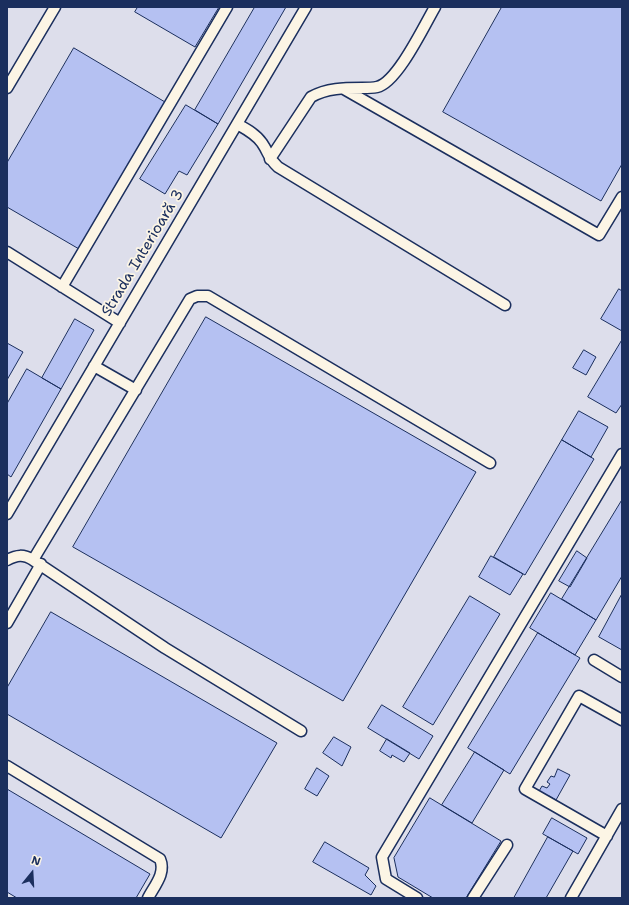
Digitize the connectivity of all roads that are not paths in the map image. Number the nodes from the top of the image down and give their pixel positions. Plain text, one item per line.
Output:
1 (54, 7) edge
2 (227, 7) edge
3 (306, 7) edge
4 (435, 7) edge
5 (7, 88) edge
6 (344, 88) junction
7 (237, 124) junction
8 (270, 159) junction
9 (622, 197) edge
10 (7, 252) edge
11 (62, 287) junction
12 (505, 305) dead end
13 (120, 323) junction
14 (94, 366) junction
15 (136, 390) junction
16 (622, 454) edge
17 (490, 463) dead end
18 (7, 514) edge
19 (7, 560) edge
20 (37, 562) junction
21 (7, 623) edge
22 (594, 660) dead end
23 (622, 677) edge
24 (622, 720) edge
25 (301, 731) dead end
26 (7, 766) edge
27 (622, 809) edge
28 (607, 836) junction
29 (507, 845) dead end
30 (148, 898) edge
31 (417, 898) edge
32 (473, 898) edge
33 (571, 898) edge

1 - 5 lane
2 - 11 lane
3 - 7 lane, Strada Interioară 3
4 - 6 lane
6 - 8 lane
6 - 9 lane
7 - 8 lane
7 - 13 lane, Strada Interioară 3
8 - 12 lane
10 - 11 lane
11 - 13 lane
13 - 14 lane, Strada Interioară 3
14 - 15 lane
14 - 18 lane, Strada Interioară 3
15 - 17 lane
15 - 20 lane
16 - 31 lane
19 - 20 lane
20 - 21 lane
20 - 25 lane
22 - 23 lane
24 - 28 lane
26 - 30 lane
27 - 28 lane
28 - 33 lane
29 - 32 lane

